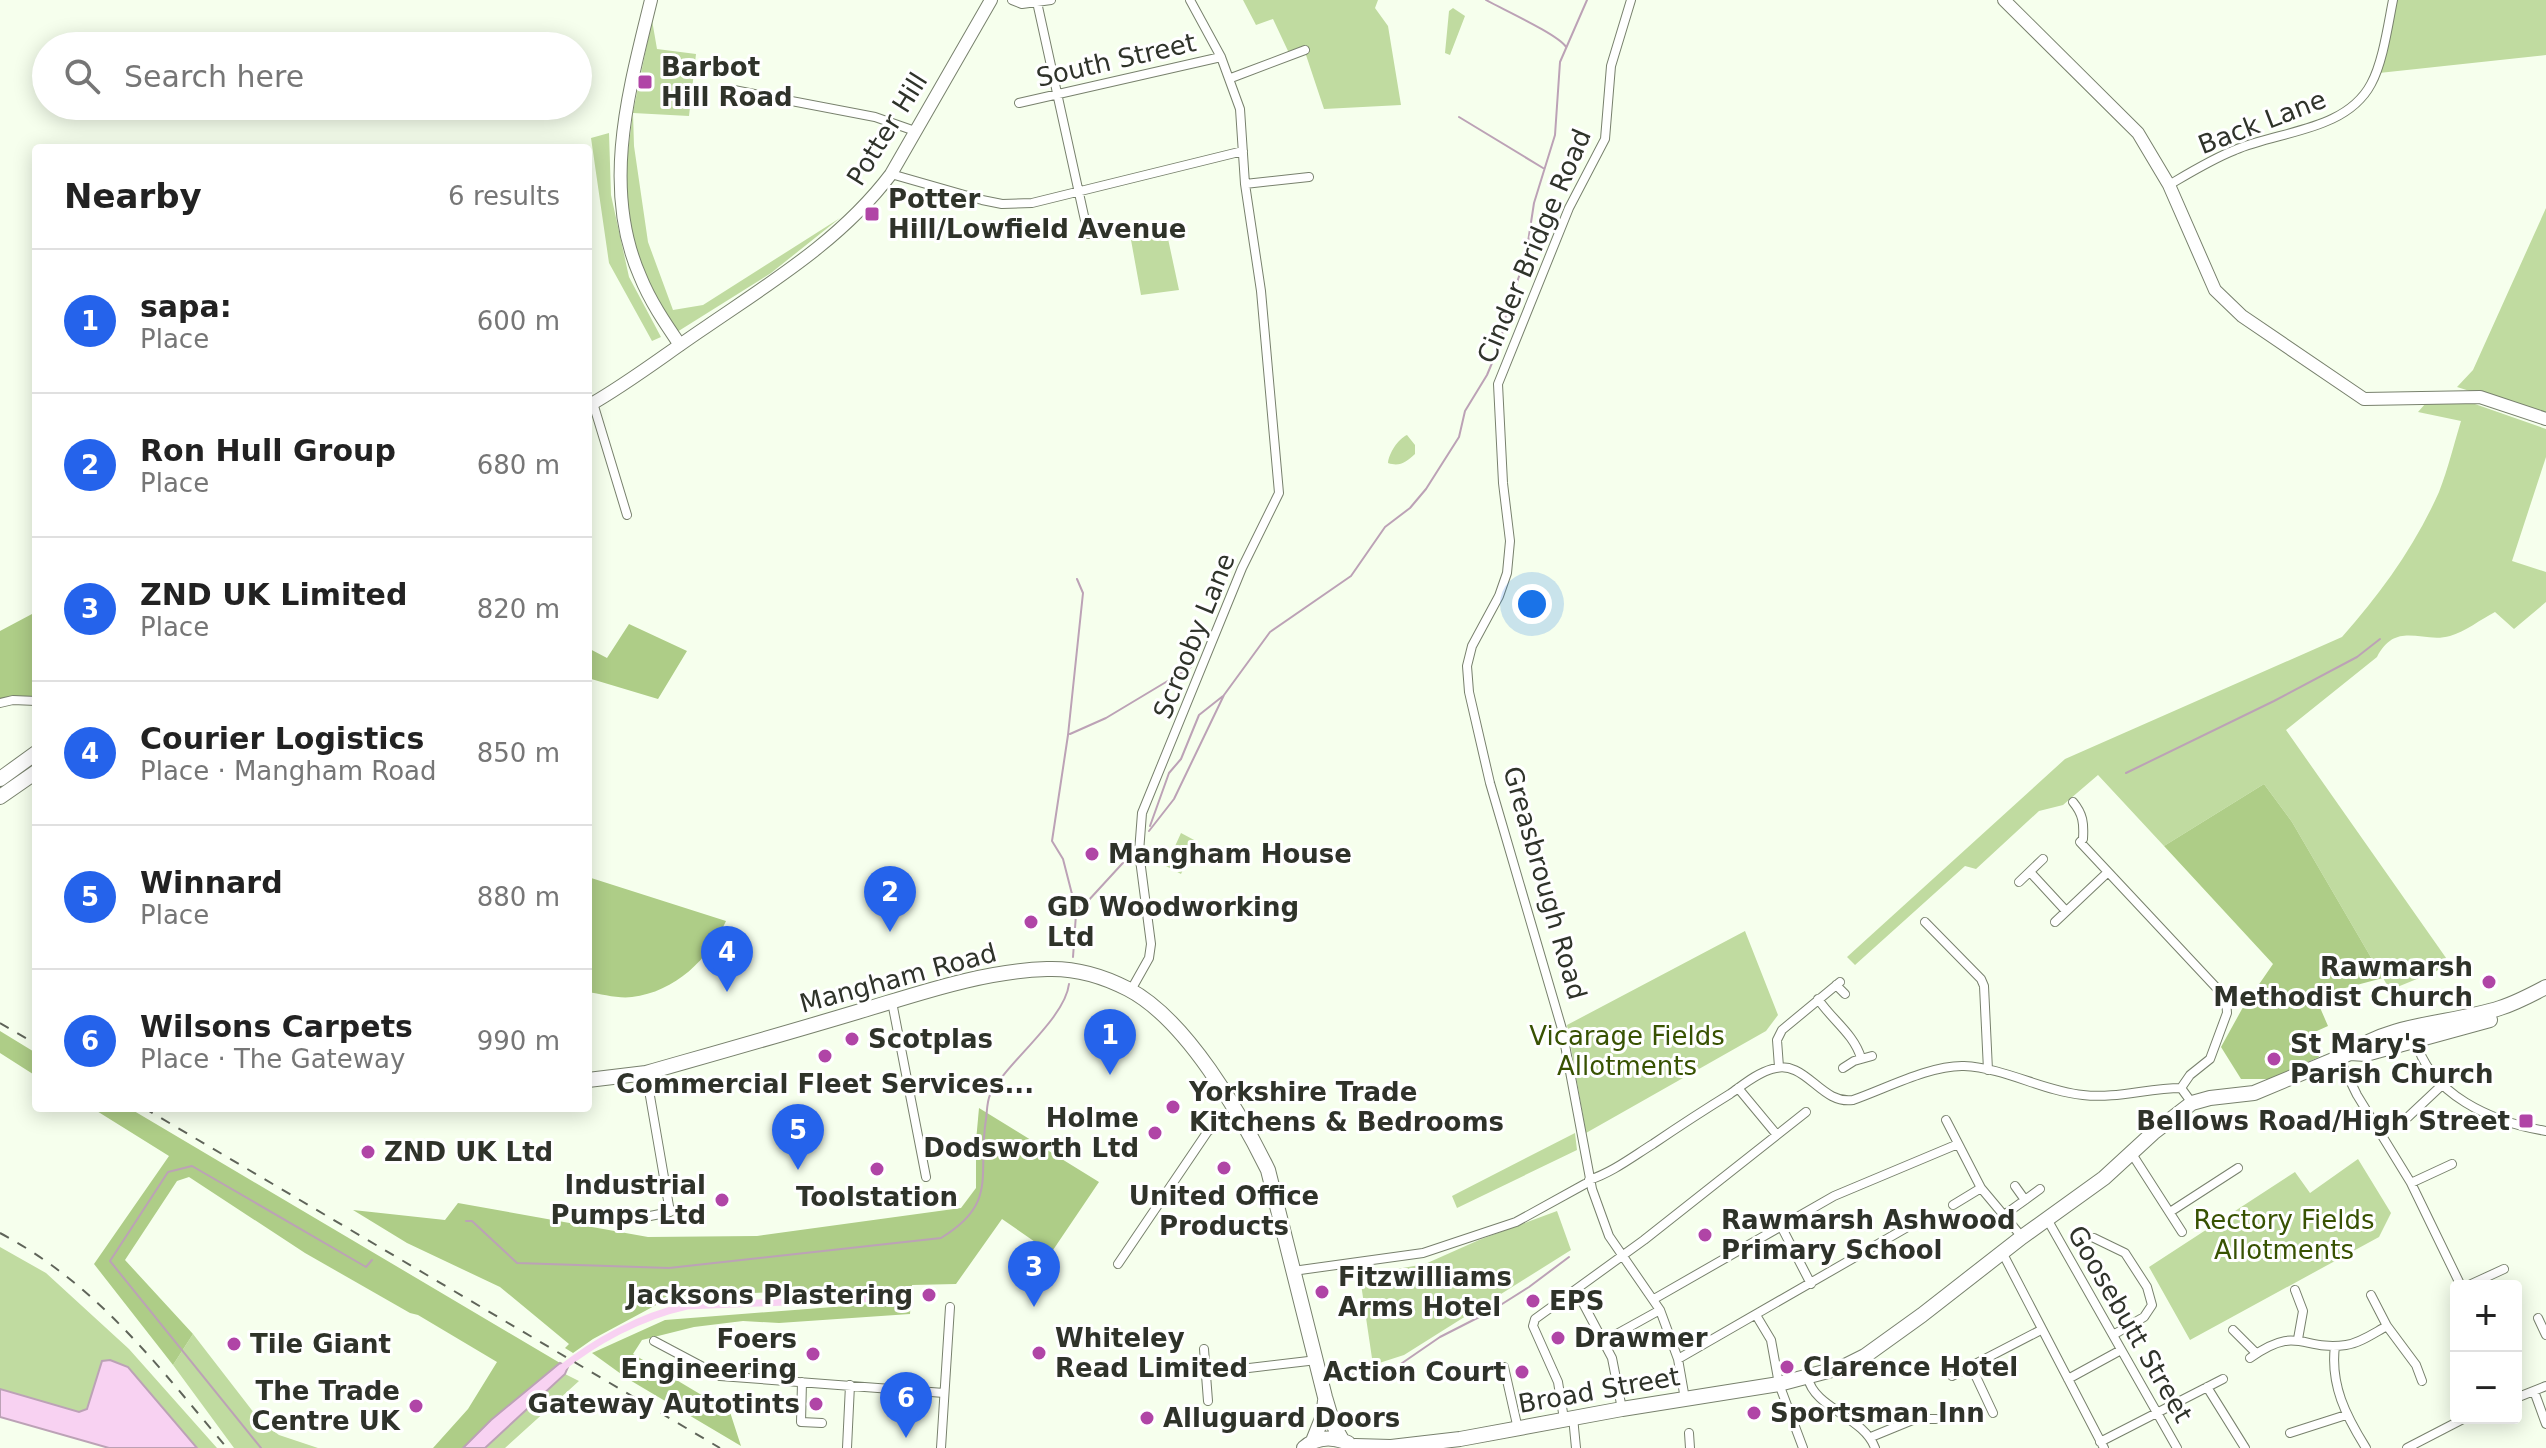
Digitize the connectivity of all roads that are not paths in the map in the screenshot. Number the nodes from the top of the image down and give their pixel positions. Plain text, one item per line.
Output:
1 (651, 0) edge
2 (989, 0) edge
3 (1012, 0) edge
4 (1051, 0) edge
5 (1190, 0) edge
6 (1631, 0) edge
7 (2004, 0) edge
8 (2393, 0) edge
9 (1037, 2) junction
10 (1305, 50) dead end
11 (1221, 57) junction
12 (1231, 78) junction
13 (734, 90) dead end
14 (1057, 95) junction
15 (1019, 103) dead end
16 (915, 131) junction
17 (1243, 151) junction
18 (891, 174) junction
19 (1309, 177) dead end
20 (1245, 184) junction
21 (2169, 185) junction
22 (1079, 191) junction
23 (1088, 234) dead end
24 (680, 345) junction
25 (592, 404) edge
26 (592, 411) edge
27 (2546, 419) edge
28 (627, 515) dead end
29 (1469, 692) joint
30 (32, 701) edge
31 (0, 703) edge
32 (32, 756) edge
33 (32, 775) edge
34 (0, 779) edge
35 (0, 797) edge
36 (2073, 802) dead end
37 (2043, 859) dead end
38 (2030, 872) junction
39 (2108, 872) junction
40 (2019, 882) dead end
41 (2066, 911) junction
42 (1925, 922) dead end
43 (2055, 922) dead end
44 (2546, 987) edge
45 (1131, 990) junction
46 (1845, 994) dead end
47 (2546, 998) edge
48 (1818, 999) junction
49 (892, 1002) junction
50 (2414, 1034) junction
51 (2345, 1055) junction
52 (1872, 1056) dead end
53 (1861, 1058) junction
54 (1779, 1067) junction
55 (1843, 1068) dead end
56 (1988, 1070) junction
57 (646, 1073) junction
58 (592, 1080) edge
59 (2441, 1086) junction
60 (1738, 1088) junction
61 (2181, 1088) junction
62 (2192, 1103) junction
63 (1806, 1112) dead end
64 (1236, 1113) junction
65 (2408, 1117) dead end
66 (1946, 1120) dead end
67 (2546, 1131) edge
68 (1777, 1135) junction
69 (1958, 1144) junction
70 (2132, 1154) junction
71 (2452, 1164) dead end
72 (2238, 1168) dead end
73 (926, 1177) dead end
74 (1587, 1182) junction
75 (2411, 1183) junction
76 (2015, 1186) dead end
77 (1981, 1188) junction
78 (2040, 1189) dead end
79 (2025, 1200) junction
80 (1958, 1204) dead end
81 (2170, 1212) junction
82 (2004, 1215) junction
83 (645, 1217) dead end
84 (2047, 1219) junction
85 (1918, 1221) dead end
86 (1781, 1226) junction
87 (2182, 1232) dead end
88 (2022, 1237) junction
89 (2094, 1238) dead end
90 (2002, 1252) junction
91 (1623, 1255) junction
92 (1118, 1264) dead end
93 (2504, 1269) dead end
94 (1293, 1271) junction
95 (2461, 1280) edge
96 (2478, 1280) edge
97 (1811, 1284) junction
98 (1576, 1290) junction
99 (2295, 1290) dead end
100 (2371, 1295) dead end
101 (1654, 1299) junction
102 (950, 1307) dead end
103 (1660, 1310) junction
104 (1756, 1315) junction
105 (2538, 1318) dead end
106 (2387, 1326) junction
107 (2041, 1330) junction
108 (2233, 1330) dead end
109 (2113, 1335) junction
110 (2546, 1335) edge
111 (2298, 1339) junction
112 (654, 1341) dead end
113 (1604, 1341) junction
114 (2335, 1346) junction
115 (1204, 1349) dead end
116 (2121, 1350) junction
117 (1678, 1359) junction
118 (1318, 1360) junction
119 (1971, 1366) junction
120 (1504, 1367) dead end
121 (1207, 1373) junction
122 (1952, 1376) dead end
123 (1811, 1377) junction
124 (2068, 1379) junction
125 (2223, 1379) dead end
126 (2422, 1381) dead end
127 (802, 1382) junction
128 (1779, 1384) junction
129 (850, 1385) junction
130 (2546, 1386) edge
131 (2207, 1387) junction
132 (2534, 1391) junction
133 (944, 1393) junction
134 (2522, 1396) edge
135 (1325, 1397) junction
136 (1685, 1399) junction
137 (1208, 1401) dead end
138 (1622, 1409) junction
139 (2157, 1412) junction
140 (1993, 1413) dead end
141 (2346, 1415) junction
142 (1568, 1418) junction
143 (1936, 1419) dead end
144 (822, 1423) dead end
145 (2453, 1424) edge
146 (2546, 1424) edge
147 (1518, 1429) junction
148 (1689, 1433) dead end
149 (2290, 1433) dead end
150 (1871, 1437) junction
151 (1308, 1444) edge
152 (1351, 1445) edge
153 (2102, 1445) edge
154 (847, 1448) edge
155 (941, 1448) edge
156 (1390, 1448) edge
157 (1576, 1448) edge
158 (1690, 1448) edge
159 (1803, 1448) edge
160 (1875, 1448) edge
161 (2177, 1448) edge
162 (2245, 1448) edge
163 (2366, 1448) edge
164 (2407, 1448) edge

1 - 24 street
2 - 16 street, Potter Hill
3 - 9 street
4 - 9 street
5 - 11 street, Scrooby Lane
6 - 29 street, Cinder Bridge Road
7 - 21 street
8 - 21 street, Back Lane
9 - 14 street
10 - 12 street
11 - 12 street, Scrooby Lane
11 - 14 street, South Street
12 - 17 street, Scrooby Lane
13 - 16 street
14 - 15 street, South Street
14 - 22 street
16 - 18 street, Potter Hill
17 - 20 street, Scrooby Lane
17 - 22 street
18 - 22 street
18 - 24 street, Potter Hill
19 - 20 street
20 - 45 street, Scrooby Lane
21 - 27 street
22 - 23 street
24 - 25 street, Potter Hill
26 - 28 street
29 - 74 street, Greasbrough Road
30 - 31 street
32 - 34 main road
33 - 35 main road
36 - 39 street
37 - 38 street
38 - 40 street
38 - 41 street
39 - 41 street
39 - 61 street
41 - 43 street
42 - 56 street
44 - 50 main road
45 - 49 main road, Mangham Road
45 - 64 main road, Mangham Road
46 - 48 street
47 - 50 main road
48 - 53 street
48 - 54 street
49 - 57 main road, Mangham Road
49 - 73 street
50 - 51 main road
50 - 59 street
51 - 62 main road
51 - 75 street
52 - 53 street
53 - 55 street
54 - 56 street
54 - 60 street
56 - 61 street
57 - 58 main road, Mangham Road
57 - 83 street
59 - 65 street
59 - 67 street
60 - 68 street
60 - 74 street
61 - 62 street
62 - 70 main road, Broad Street
63 - 68 street
64 - 92 street
64 - 94 main road, Mangham Road
66 - 69 street
68 - 91 street
69 - 77 street
69 - 86 street
70 - 81 street
70 - 84 main road, Broad Street
71 - 75 street
72 - 81 street
74 - 91 street, Greasbrough Road
74 - 94 street
75 - 95 street
76 - 79 street
77 - 80 street
77 - 82 street
78 - 79 street
79 - 82 street
81 - 87 street
82 - 88 street
84 - 88 main road, Broad Street
84 - 109 street, Goosebutt Street
85 - 97 street
86 - 97 street
86 - 101 street
88 - 90 main road, Broad Street
89 - 109 street
90 - 107 street
90 - 123 main road, Broad Street
91 - 98 street
91 - 101 street, Greasbrough Road
93 - 96 street
94 - 118 main road, Mangham Road
97 - 104 street
98 - 113 street
98 - 142 street
99 - 111 street
100 - 106 street
101 - 103 street, Greasbrough Road
102 - 133 street
103 - 113 street
103 - 117 street, Greasbrough Road
104 - 117 street
104 - 128 street
105 - 110 street
106 - 114 street
106 - 126 street
107 - 119 street
107 - 124 street
108 - 111 street
109 - 116 street, Goosebutt Street
111 - 114 street
112 - 127 street
113 - 138 street
114 - 141 street
115 - 121 street
116 - 124 street
116 - 139 street, Goosebutt Street
117 - 136 street, Greasbrough Road
118 - 121 street
118 - 135 main road, Mangham Road
119 - 122 street
119 - 140 street
120 - 147 street
121 - 137 street
123 - 128 main road, Broad Street
123 - 150 street
124 - 153 street
125 - 131 street
127 - 129 street
127 - 144 street
128 - 136 main road, Broad Street
128 - 159 street
129 - 133 street
129 - 154 street
130 - 132 street
131 - 139 street
131 - 162 street
132 - 134 street
132 - 146 street
133 - 155 street
135 - 151 main road
135 - 152 main road, Mangham Road
136 - 138 main road, Broad Street
138 - 142 main road, Broad Street
139 - 153 street
139 - 161 street, Goosebutt Street
141 - 149 street
141 - 163 street
142 - 147 main road, Broad Street
142 - 157 street
143 - 150 street
145 - 164 street
147 - 156 main road, Broad Street
148 - 158 street
150 - 160 street
151 - 152 main road, Broad Street
152 - 156 main road, Broad Street

